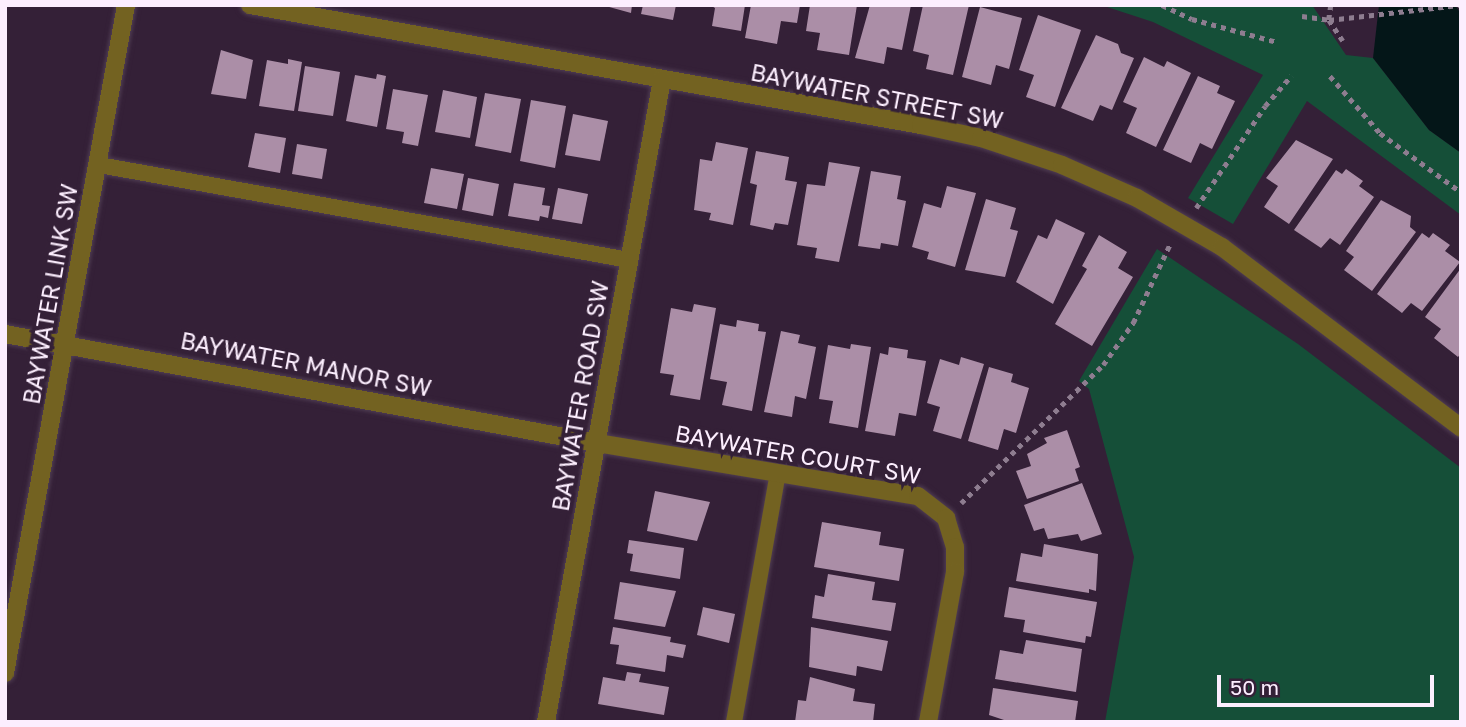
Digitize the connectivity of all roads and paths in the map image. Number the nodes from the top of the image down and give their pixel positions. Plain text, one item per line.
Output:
1 (126, 5) edge
2 (250, 5) edge
3 (1162, 5) edge
4 (1331, 5) edge
5 (1459, 5) edge
6 (1302, 16) dead end
7 (1329, 20) junction
8 (1343, 41) dead end
9 (1277, 42) dead end
10 (1292, 76) dead end
11 (1330, 76) dead end
12 (662, 79) junction
13 (99, 164) junction
14 (1461, 192) edge
15 (1184, 225) junction
16 (629, 260) junction
17 (5, 334) edge
18 (66, 344) junction
19 (1461, 428) edge
20 (597, 443) junction
21 (778, 473) junction
22 (946, 518) junction
23 (5, 673) edge
24 (546, 722) edge
25 (734, 722) edge
26 (928, 722) edge

1 - 13 street, BAYWATER LINK SW
2 - 12 street, BAYWATER STREET SW
3 - 9 path
4 - 7 path
5 - 7 path
6 - 7 path
7 - 8 path
10 - 15 path
11 - 14 path
12 - 15 street, BAYWATER STREET SW
12 - 16 street, BAYWATER ROAD SW
13 - 16 lane
13 - 18 street, BAYWATER LINK SW
15 - 19 street, BAYWATER STREET SW
15 - 22 path
16 - 20 street, BAYWATER ROAD SW
17 - 18 street, BAYWATER MANOR SW
18 - 20 street, BAYWATER MANOR SW
18 - 23 street, BAYWATER LINK SW
20 - 21 street, BAYWATER COURT SW
20 - 24 street, BAYWATER ROAD SW
21 - 22 street, BAYWATER COURT SW
21 - 25 lane
22 - 26 street

